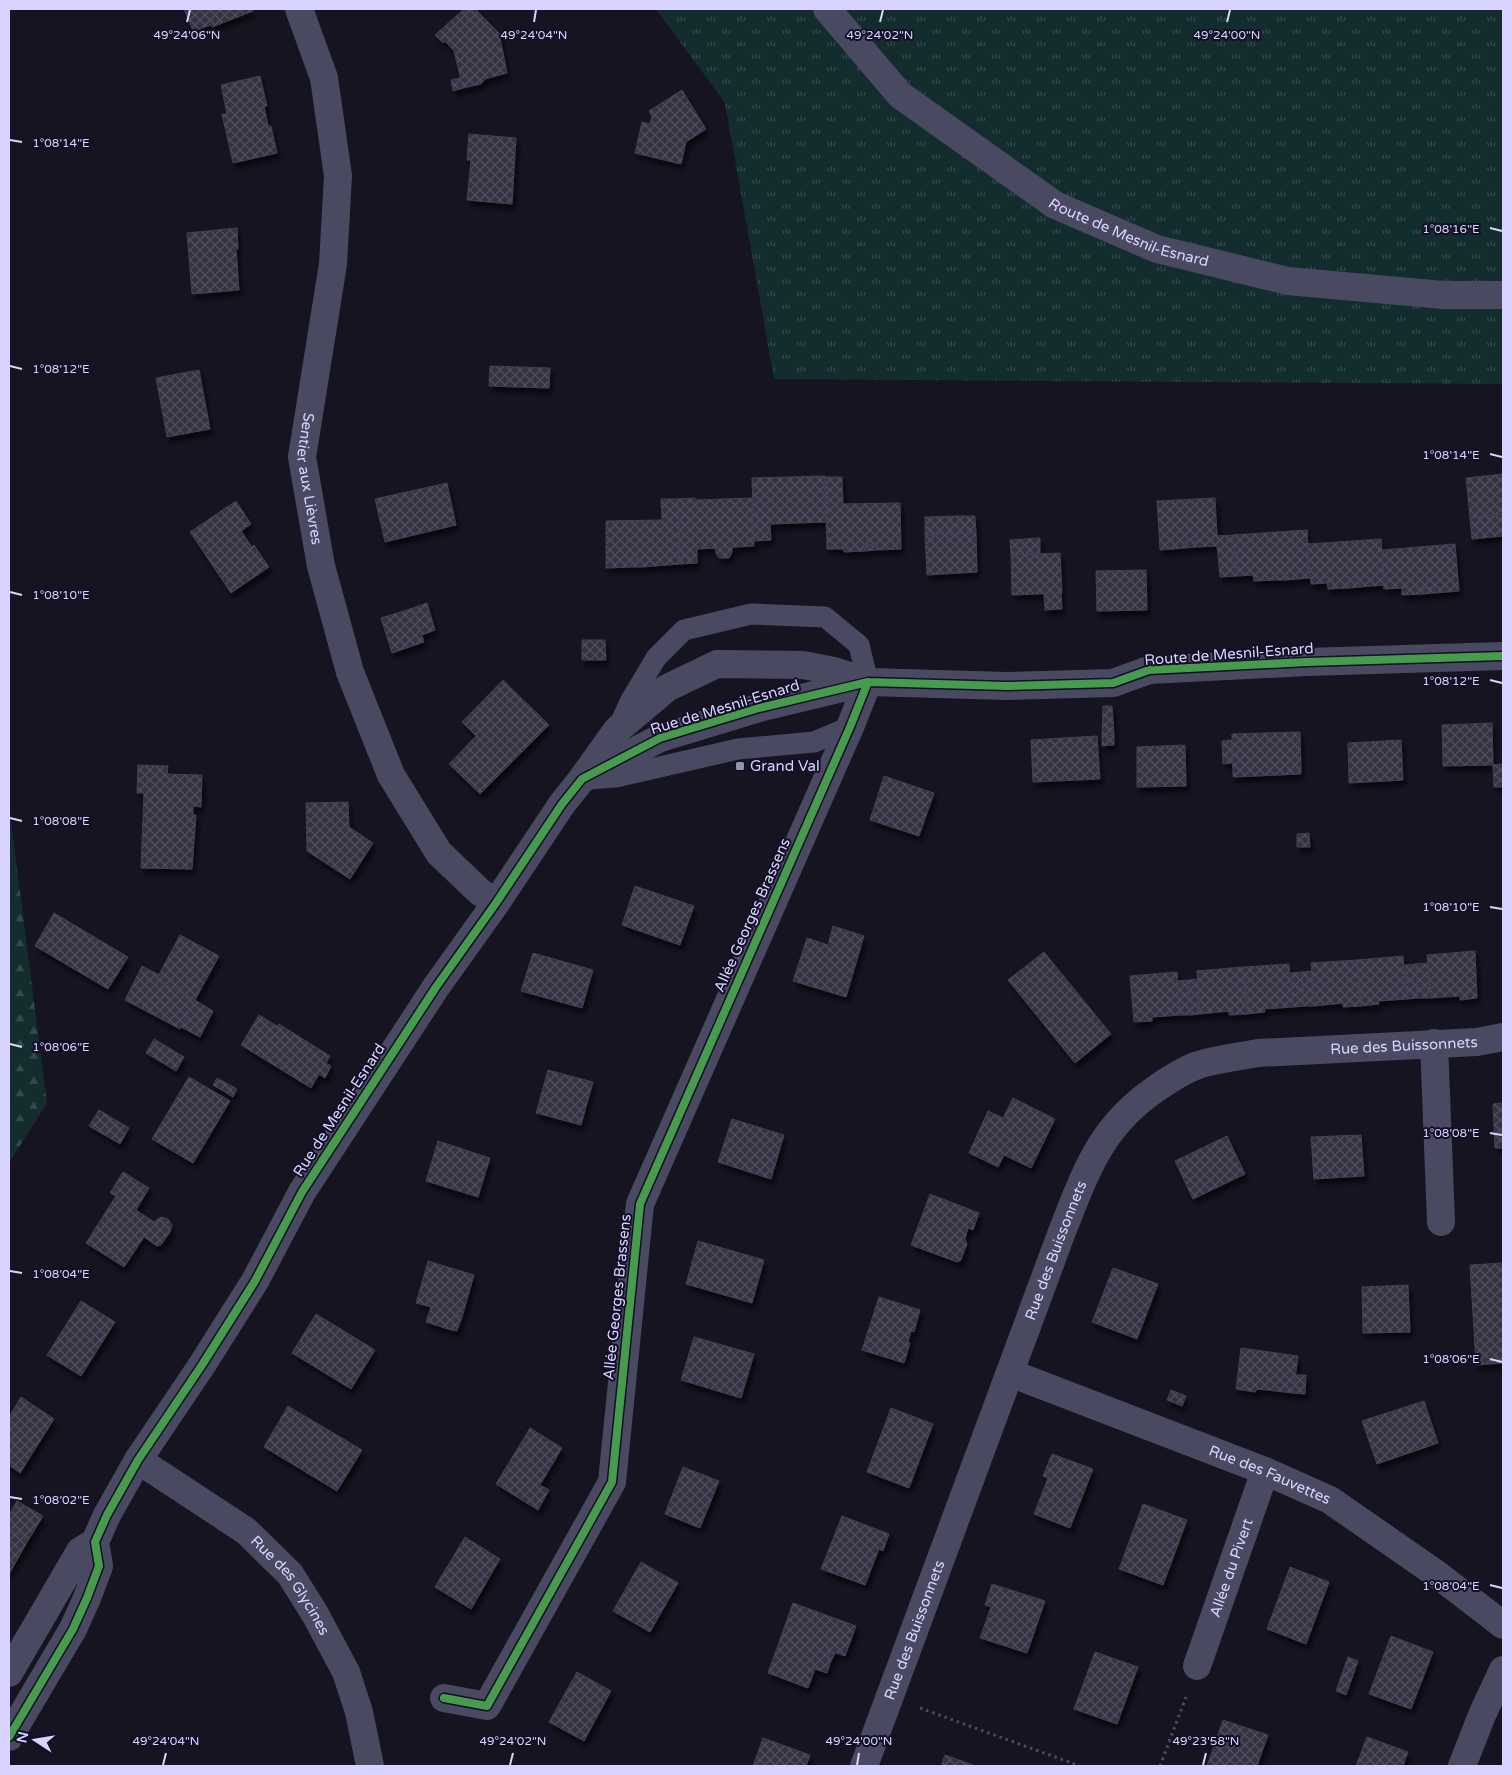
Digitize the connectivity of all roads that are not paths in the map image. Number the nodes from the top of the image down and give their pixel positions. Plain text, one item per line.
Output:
1 (299, 9) edge
2 (828, 9) edge
3 (1503, 295) edge
4 (1503, 656) edge
5 (868, 682) junction
6 (850, 727) junction
7 (617, 730) junction
8 (582, 779) junction
9 (496, 903) junction
10 (1503, 1037) edge
11 (1434, 1043) junction
12 (1441, 1222) dead end
13 (1010, 1373) junction
14 (138, 1460) junction
15 (1265, 1471) junction
16 (96, 1542) junction
17 (1503, 1625) edge
18 (1197, 1666) road end
19 (1503, 1670) edge
20 (9, 1674) edge
21 (444, 1698) dead end
22 (9, 1737) edge
23 (370, 1766) edge
24 (864, 1766) edge
25 (1462, 1766) edge

1 - 9 street, Sentier aux Lièvres
2 - 3 street, Route de Mesnil-Esnard
4 - 5 street, Route de Mesnil-Esnard
5 - 6 street, Allée Georges Brassens
5 - 7 street, Rue de Mesnil-Esnard
5 - 7 lane
5 - 8 street, Rue de Mesnil-Esnard
6 - 8 lane
6 - 21 street, Allée Georges Brassens
7 - 8 street
8 - 9 street, Rue de Mesnil-Esnard
9 - 14 street, Rue de Mesnil-Esnard
10 - 11 street, Rue des Buissonnets
11 - 12 street
11 - 13 street, Rue des Buissonnets
13 - 15 street, Rue des Fauvettes
13 - 24 street, Rue des Buissonnets
14 - 16 street, Rue de Mesnil-Esnard
14 - 23 street, Rue des Glycines
15 - 17 street, Rue des Fauvettes
15 - 18 street, Allée du Pivert
16 - 20 street, Rue de Mesnil-Esnard
16 - 22 street, Rue de Mesnil-Esnard
19 - 25 street

